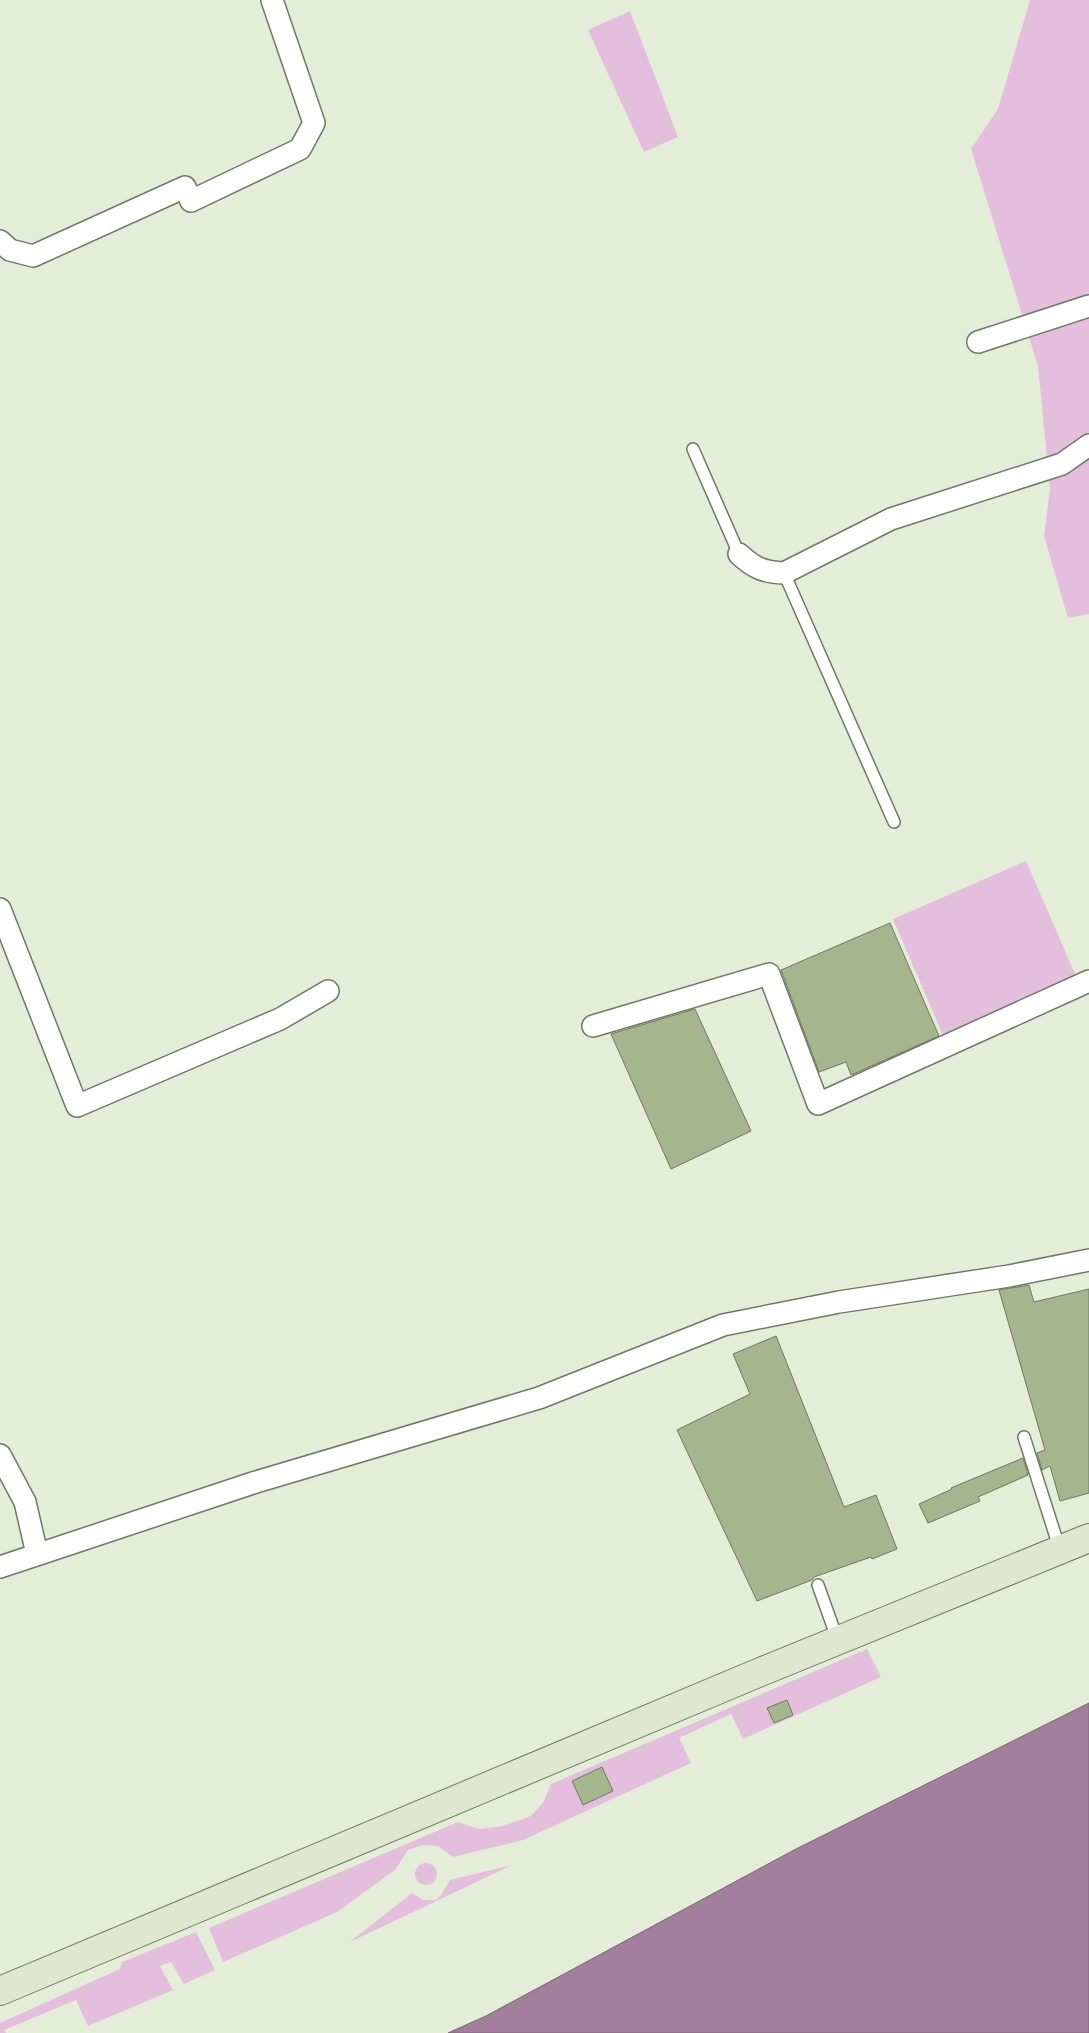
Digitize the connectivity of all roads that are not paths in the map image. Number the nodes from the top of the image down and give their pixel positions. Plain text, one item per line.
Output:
1 (272, 0) edge
2 (0, 241) edge
3 (1089, 306) edge
4 (978, 342) dead end
5 (1089, 445) edge
6 (693, 449) dead end
7 (739, 554) joint
8 (784, 573) junction
9 (894, 822) dead end
10 (0, 909) edge
11 (1089, 981) edge
12 (328, 991) dead end
13 (593, 1026) dead end
14 (1089, 1260) edge
15 (1024, 1437) dead end
16 (0, 1455) edge
17 (1089, 1538) edge
18 (1060, 1550) junction
19 (38, 1554) junction
20 (0, 1567) edge
21 (818, 1584) dead end
22 (838, 1641) junction
23 (0, 1991) edge

1 - 2 street
3 - 4 street
5 - 8 street
6 - 7 lane
7 - 8 street
8 - 9 lane
10 - 12 street
11 - 13 street
14 - 19 street
15 - 18 lane
16 - 19 street
17 - 18 street
18 - 22 street
19 - 20 street
21 - 22 lane
22 - 23 street

